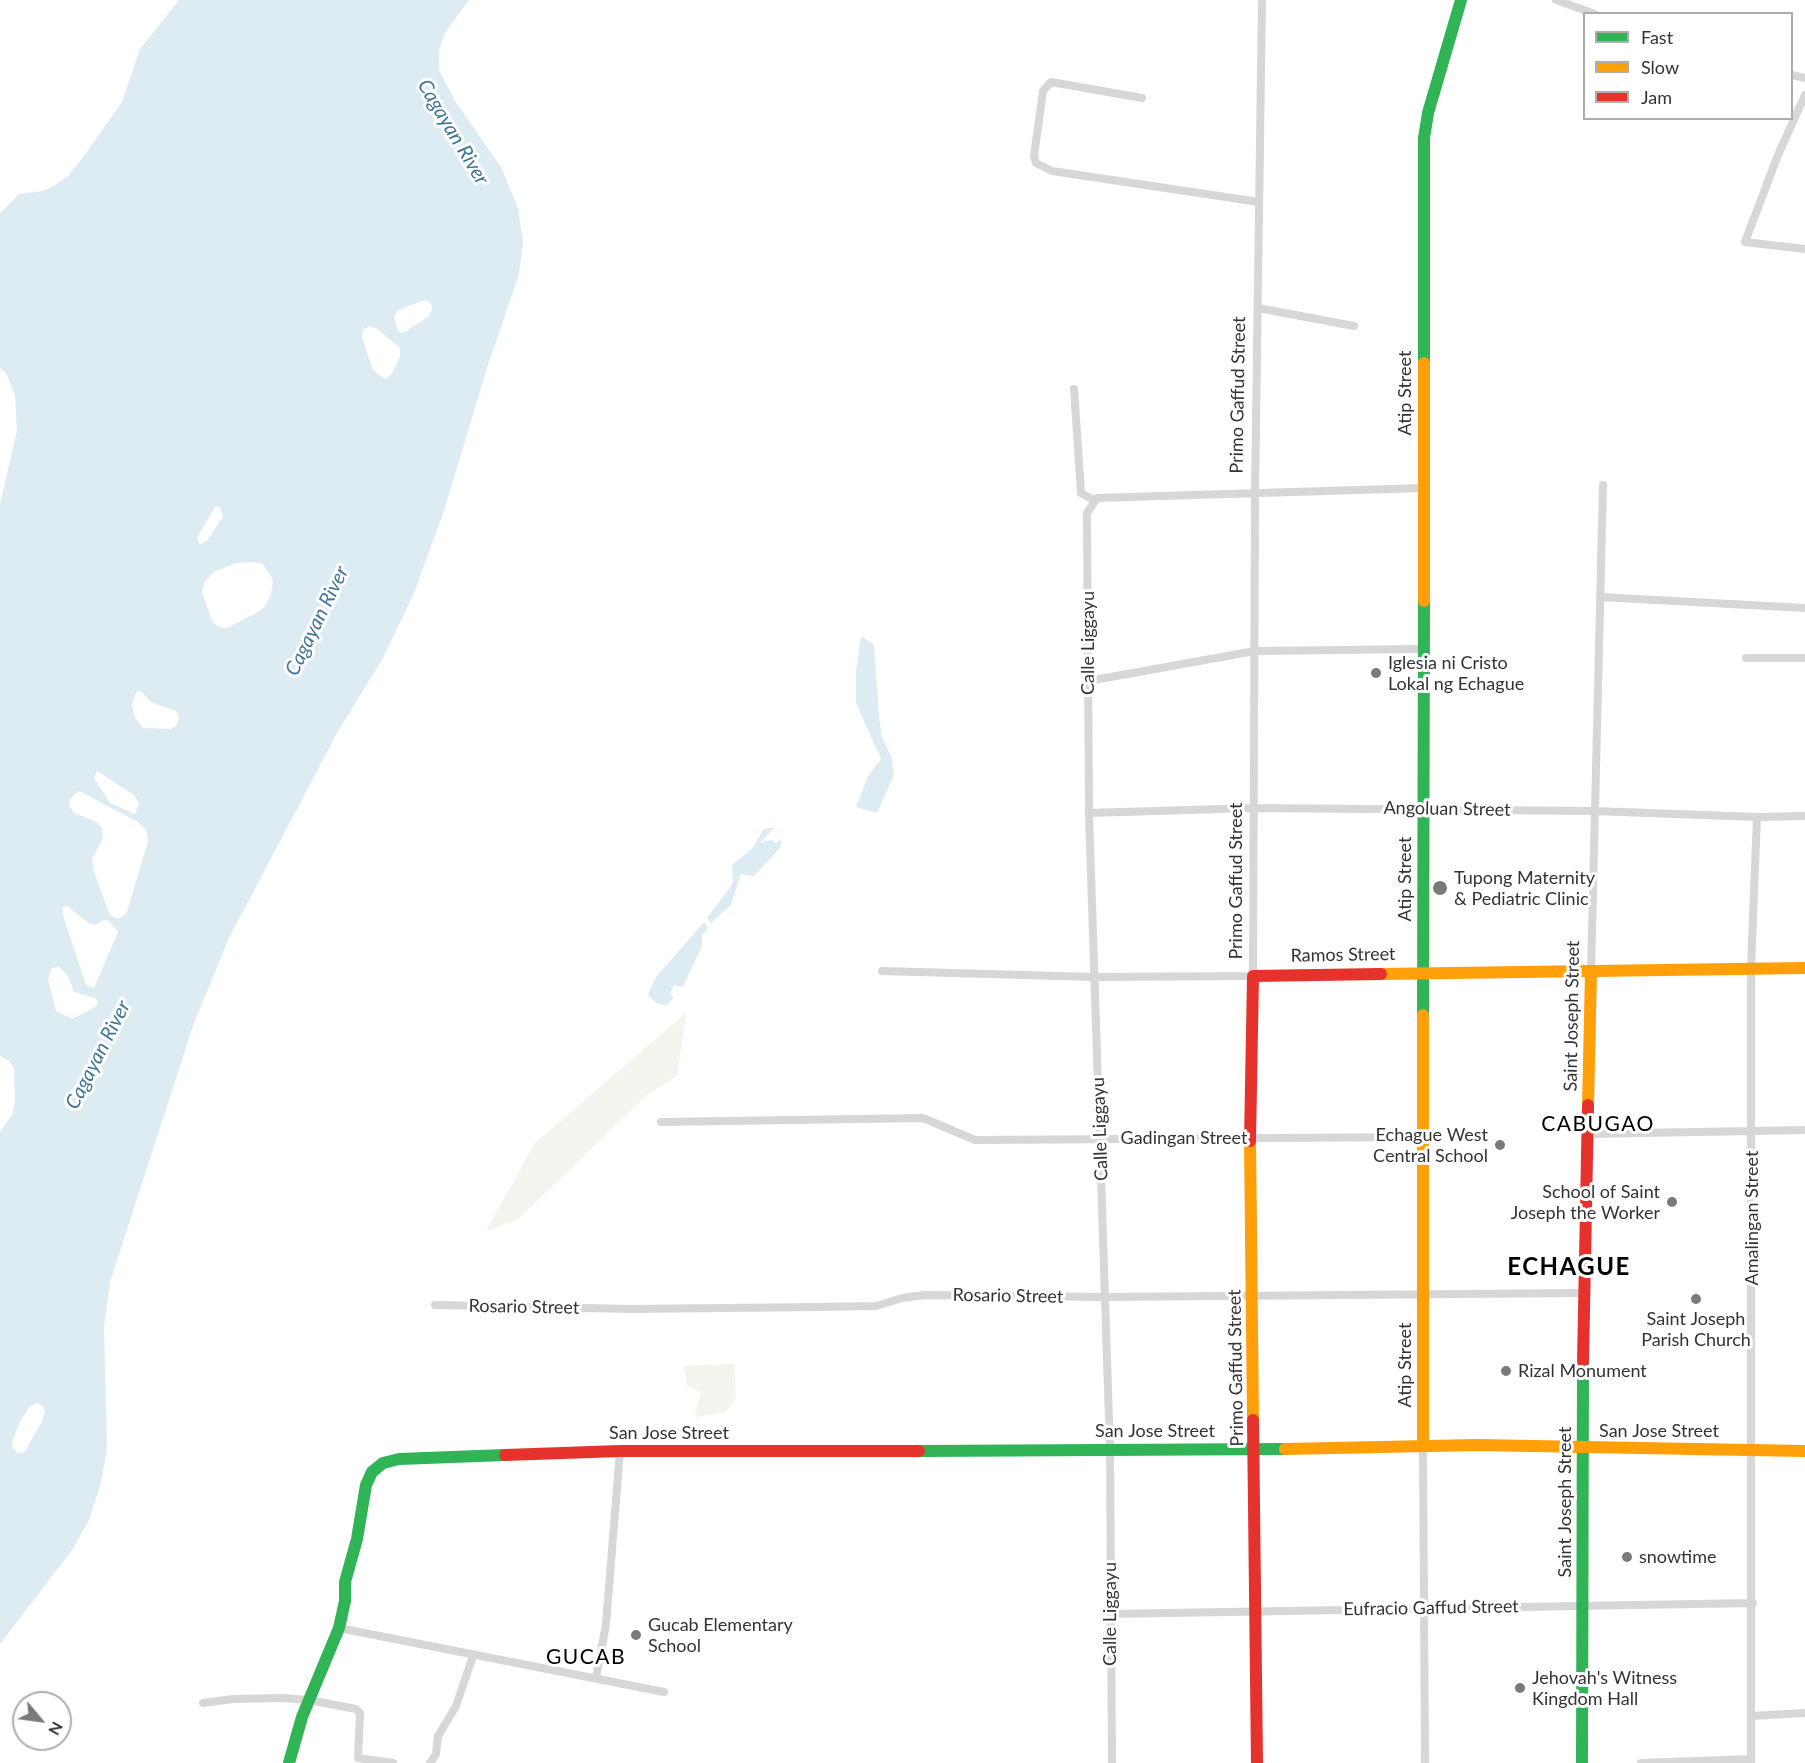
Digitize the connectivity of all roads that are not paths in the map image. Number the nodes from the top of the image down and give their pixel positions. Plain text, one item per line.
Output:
1 (1262, 0) edge
2 (1461, 0) edge
3 (1557, 0) edge
4 (1590, 12) edge
5 (1805, 95) edge
6 (1142, 98) dead end
7 (1259, 202) junction
8 (1805, 249) edge
9 (1258, 308) junction
10 (1354, 326) dead end
11 (1074, 389) dead end
12 (1603, 485) dead end
13 (1422, 488) junction
14 (1255, 495) junction
15 (1096, 499) junction
16 (1600, 597) junction
17 (1805, 608) edge
18 (1422, 649) junction
19 (1255, 651) junction
20 (1746, 658) dead end
21 (1805, 658) edge
22 (1088, 681) junction
23 (1254, 807) junction
24 (1422, 808) junction
25 (1595, 811) junction
26 (1089, 813) junction
27 (1805, 816) edge
28 (1757, 817) junction
29 (1751, 968) junction
30 (1805, 968) edge
31 (882, 971) dead end
32 (1423, 971) junction
33 (1591, 972) junction
34 (1253, 976) junction
35 (1094, 977) junction
36 (662, 1122) dead end
37 (1805, 1130) edge
38 (1752, 1131) junction
39 (1587, 1134) junction
40 (1251, 1137) junction
41 (1423, 1137) junction
42 (1101, 1138) junction
43 (1423, 1293) junction
44 (1583, 1293) junction
45 (1252, 1294) junction
46 (1103, 1297) junction
47 (435, 1305) dead end
48 (1423, 1446) junction
49 (1582, 1448) junction
50 (1110, 1449) junction
51 (1256, 1450) junction
52 (1752, 1450) junction
53 (620, 1451) junction
54 (1805, 1451) edge
55 (1753, 1603) junction
56 (1424, 1606) junction
57 (1583, 1606) junction
58 (1256, 1613) junction
59 (1110, 1614) junction
60 (339, 1628) junction
61 (473, 1656) junction
62 (596, 1678) junction
63 (664, 1692) dead end
64 (309, 1700) junction
65 (203, 1703) dead end
66 (1805, 1713) edge
67 (1751, 1716) junction
68 (1751, 1761) edge
69 (289, 1763) edge
70 (393, 1763) edge
71 (430, 1763) edge
72 (1112, 1763) edge
73 (1257, 1763) edge
74 (1425, 1763) edge
75 (1582, 1763) edge
76 (1641, 1763) edge

1 - 7 street, Primo Gaffud Street
2 - 13 main road, Atip Street
3 - 4 street
5 - 8 street
6 - 7 street
7 - 9 street, Primo Gaffud Street
9 - 10 street
9 - 14 street, Primo Gaffud Street
11 - 15 street
12 - 16 street, Saint Joseph Street
13 - 14 street
13 - 18 main road, Atip Street
14 - 15 street
14 - 19 street, Primo Gaffud Street
15 - 22 street, Calle Liggayu
16 - 17 street
16 - 25 street, Saint Joseph Street
18 - 19 street
18 - 24 main road, Atip Street
19 - 22 street
19 - 23 street, Primo Gaffud Street
20 - 21 street
22 - 26 street, Calle Liggayu
23 - 24 street, Angoluan Street
23 - 26 street, Angoluan Street
23 - 34 street, Primo Gaffud Street
24 - 25 street, Angoluan Street
24 - 32 main road, Atip Street
25 - 28 street, Angoluan Street
25 - 33 street, Saint Joseph Street
26 - 35 street, Calle Liggayu
27 - 28 street, Angoluan Street
28 - 29 street, Amalingan Street
29 - 30 main road, Ramos Street
29 - 33 main road, Ramos Street
29 - 38 street, Amalingan Street
31 - 35 street, Ramos Street
32 - 33 main road, Ramos Street
32 - 34 main road, Ramos Street
32 - 41 main road, Atip Street
33 - 39 main road, Saint Joseph Street
34 - 35 street, Ramos Street
34 - 40 main road, Primo Gaffud Street
35 - 42 street, Calle Liggayu
36 - 42 street, Gadingan Street
37 - 38 street
38 - 39 street
38 - 52 street, Amalingan Street
39 - 44 main road, Saint Joseph Street
40 - 41 street, Gadingan Street
40 - 42 street, Gadingan Street
40 - 45 main road, Primo Gaffud Street
41 - 43 main road, Atip Street
42 - 46 street, Calle Liggayu
43 - 44 street, Rosario Street
43 - 45 street, Rosario Street
43 - 48 main road, Atip Street
44 - 49 main road, Saint Joseph Street
45 - 46 street, Rosario Street
45 - 51 main road, Primo Gaffud Street
46 - 47 street, Rosario Street
46 - 50 street, Calle Liggayu
48 - 49 main road, San Jose Street
48 - 51 main road, San Jose Street
48 - 56 street, Atip Street
49 - 52 main road, San Jose Street
49 - 57 main road, Saint Joseph Street
50 - 51 main road, San Jose Street
50 - 53 main road, San Jose Street
50 - 59 street, Calle Liggayu
51 - 58 main road, Primo Gaffud Street
52 - 54 main road, San Jose Street
52 - 55 street, Amalingan Street
53 - 60 main road, San Jose Street
53 - 62 street
55 - 57 street, Eufracio Gaffud Street
55 - 67 street, Amalingan Street
56 - 57 street, Eufracio Gaffud Street
56 - 58 street, Eufracio Gaffud Street
56 - 74 street, Atip Street
57 - 75 main road, Saint Joseph Street
58 - 59 street, Eufracio Gaffud Street
58 - 73 main road, Primo Gaffud Street
59 - 72 street, Calle Liggayu
60 - 61 street
60 - 64 main road, San Jose Street
61 - 62 street
61 - 71 street
62 - 63 street
64 - 65 street
64 - 69 main road, San Jose Street
64 - 70 street
66 - 67 street
67 - 68 street, Amalingan Street
68 - 76 street

